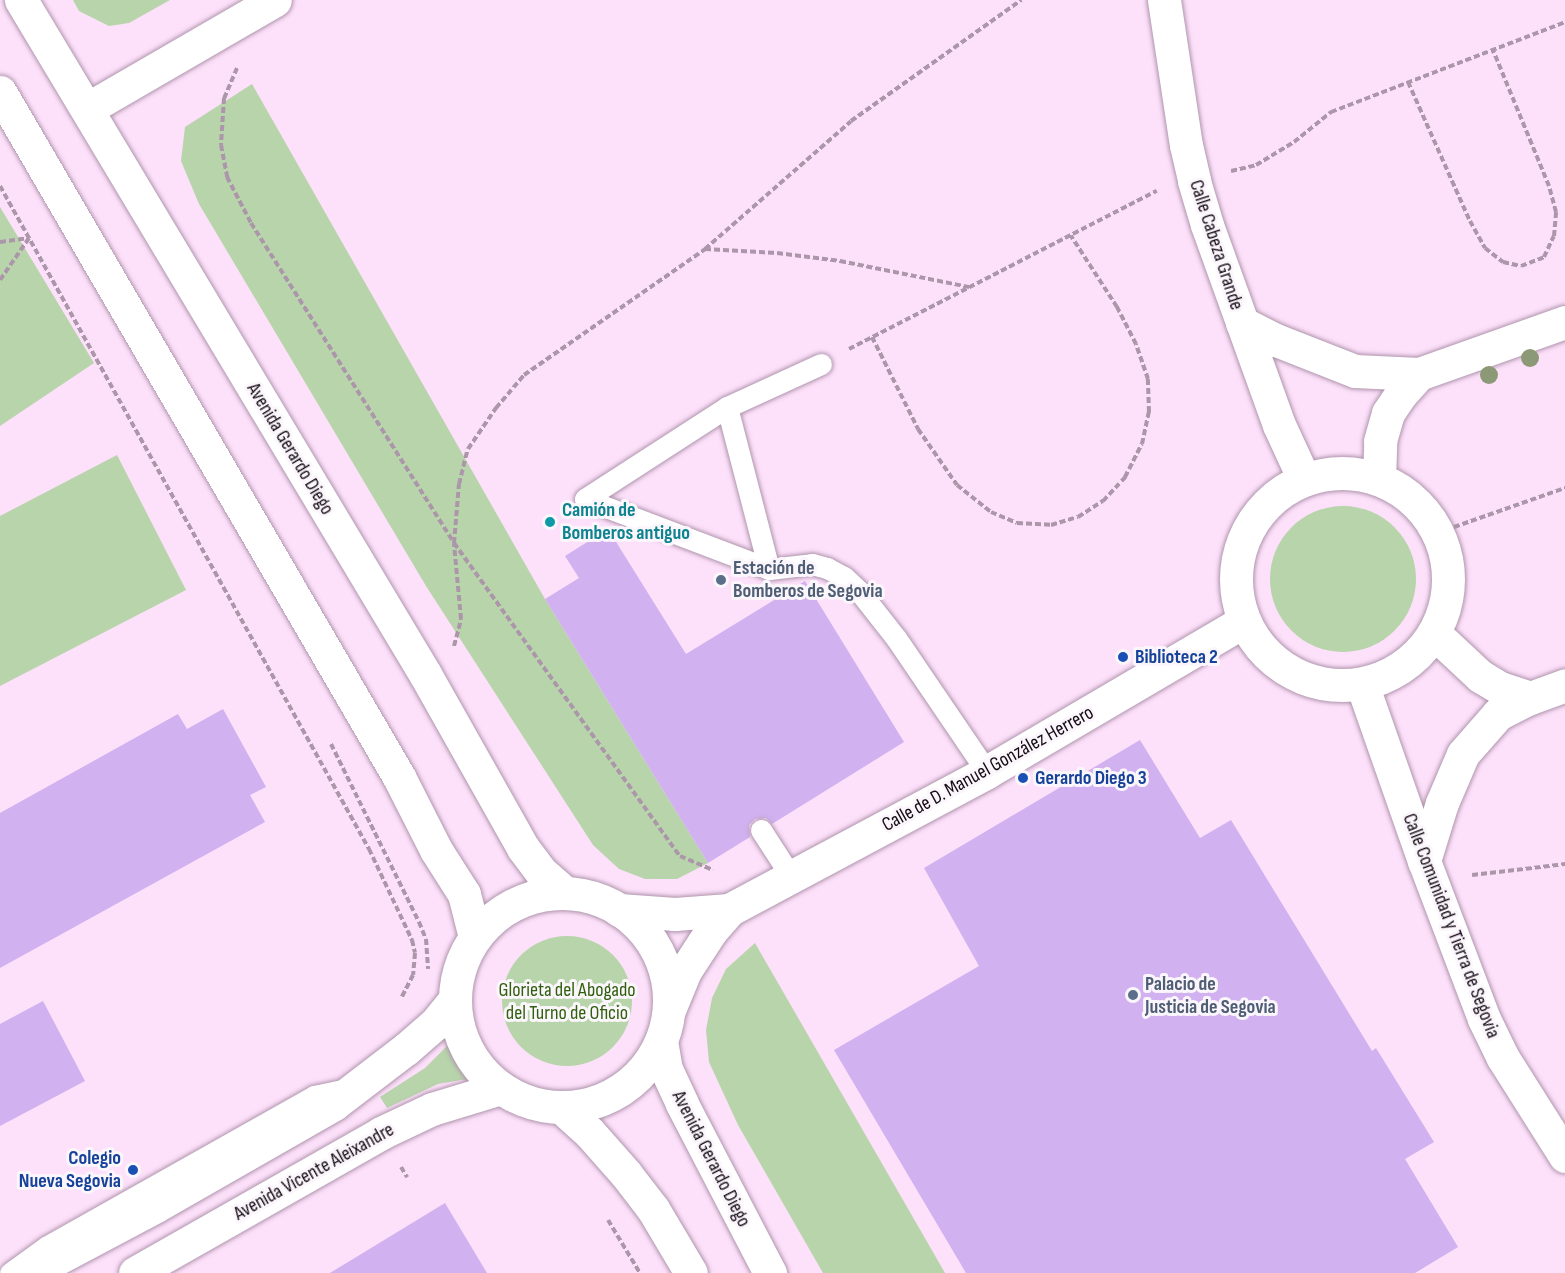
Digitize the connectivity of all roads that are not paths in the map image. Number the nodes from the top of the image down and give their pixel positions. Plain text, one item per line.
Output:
1 (21, 0) edge
2 (275, 0) edge
3 (1164, 0) edge
4 (0, 92) edge
5 (87, 109) junction
6 (1565, 322) edge
7 (1242, 323) junction
8 (821, 364) road end
9 (1419, 374) junction
10 (727, 407) junction
11 (1304, 479) junction
12 (1379, 479) junction
13 (770, 569) junction
14 (1244, 621) junction
15 (1434, 633) junction
16 (1362, 684) junction
17 (1565, 685) edge
18 (1530, 698) junction
19 (987, 772) junction
20 (761, 830) dead end
21 (1424, 861) junction
22 (792, 878) junction
23 (566, 893) junction
24 (620, 910) junction
25 (729, 910) junction
26 (475, 937) junction
27 (455, 999) junction
28 (665, 1026) junction
29 (354, 1088) junction
30 (501, 1088) junction
31 (561, 1107) junction
32 (1565, 1156) edge
33 (10, 1273) edge
34 (30, 1273) edge
35 (135, 1273) edge
36 (691, 1273) edge
37 (770, 1273) edge

1 - 5 street, Avenida Gerardo Diego
2 - 5 street
3 - 7 street, Calle Cabeza Grande
4 - 26 street
5 - 23 street, Avenida Gerardo Diego
6 - 9 street
7 - 9 street
7 - 11 street, Calle Cabeza Grande
8 - 10 lane
9 - 12 street
10 - 13 lane
10 - 13 lane
11 - 12 street
11 - 14 street
12 - 15 street
13 - 19 lane
14 - 16 street
14 - 19 street, Calle de D. Manuel González Herrero
15 - 16 street
15 - 18 street
16 - 21 street, Calle Comunidad y Tierra de Segovia
17 - 18 street
18 - 21 street
19 - 22 street, Calle de D. Manuel González Herrero
20 - 22 lane
21 - 32 street, Calle Comunidad y Tierra de Segovia
22 - 25 street, Calle de D. Manuel González Herrero
23 - 24 street
23 - 26 street
24 - 25 street
24 - 28 street
25 - 28 street
26 - 27 street
27 - 29 street
27 - 30 street
28 - 31 street
28 - 37 street, Avenida Gerardo Diego
29 - 33 lane
29 - 34 street
30 - 31 street
30 - 35 street, Avenida Vicente Aleixandre
31 - 36 street

